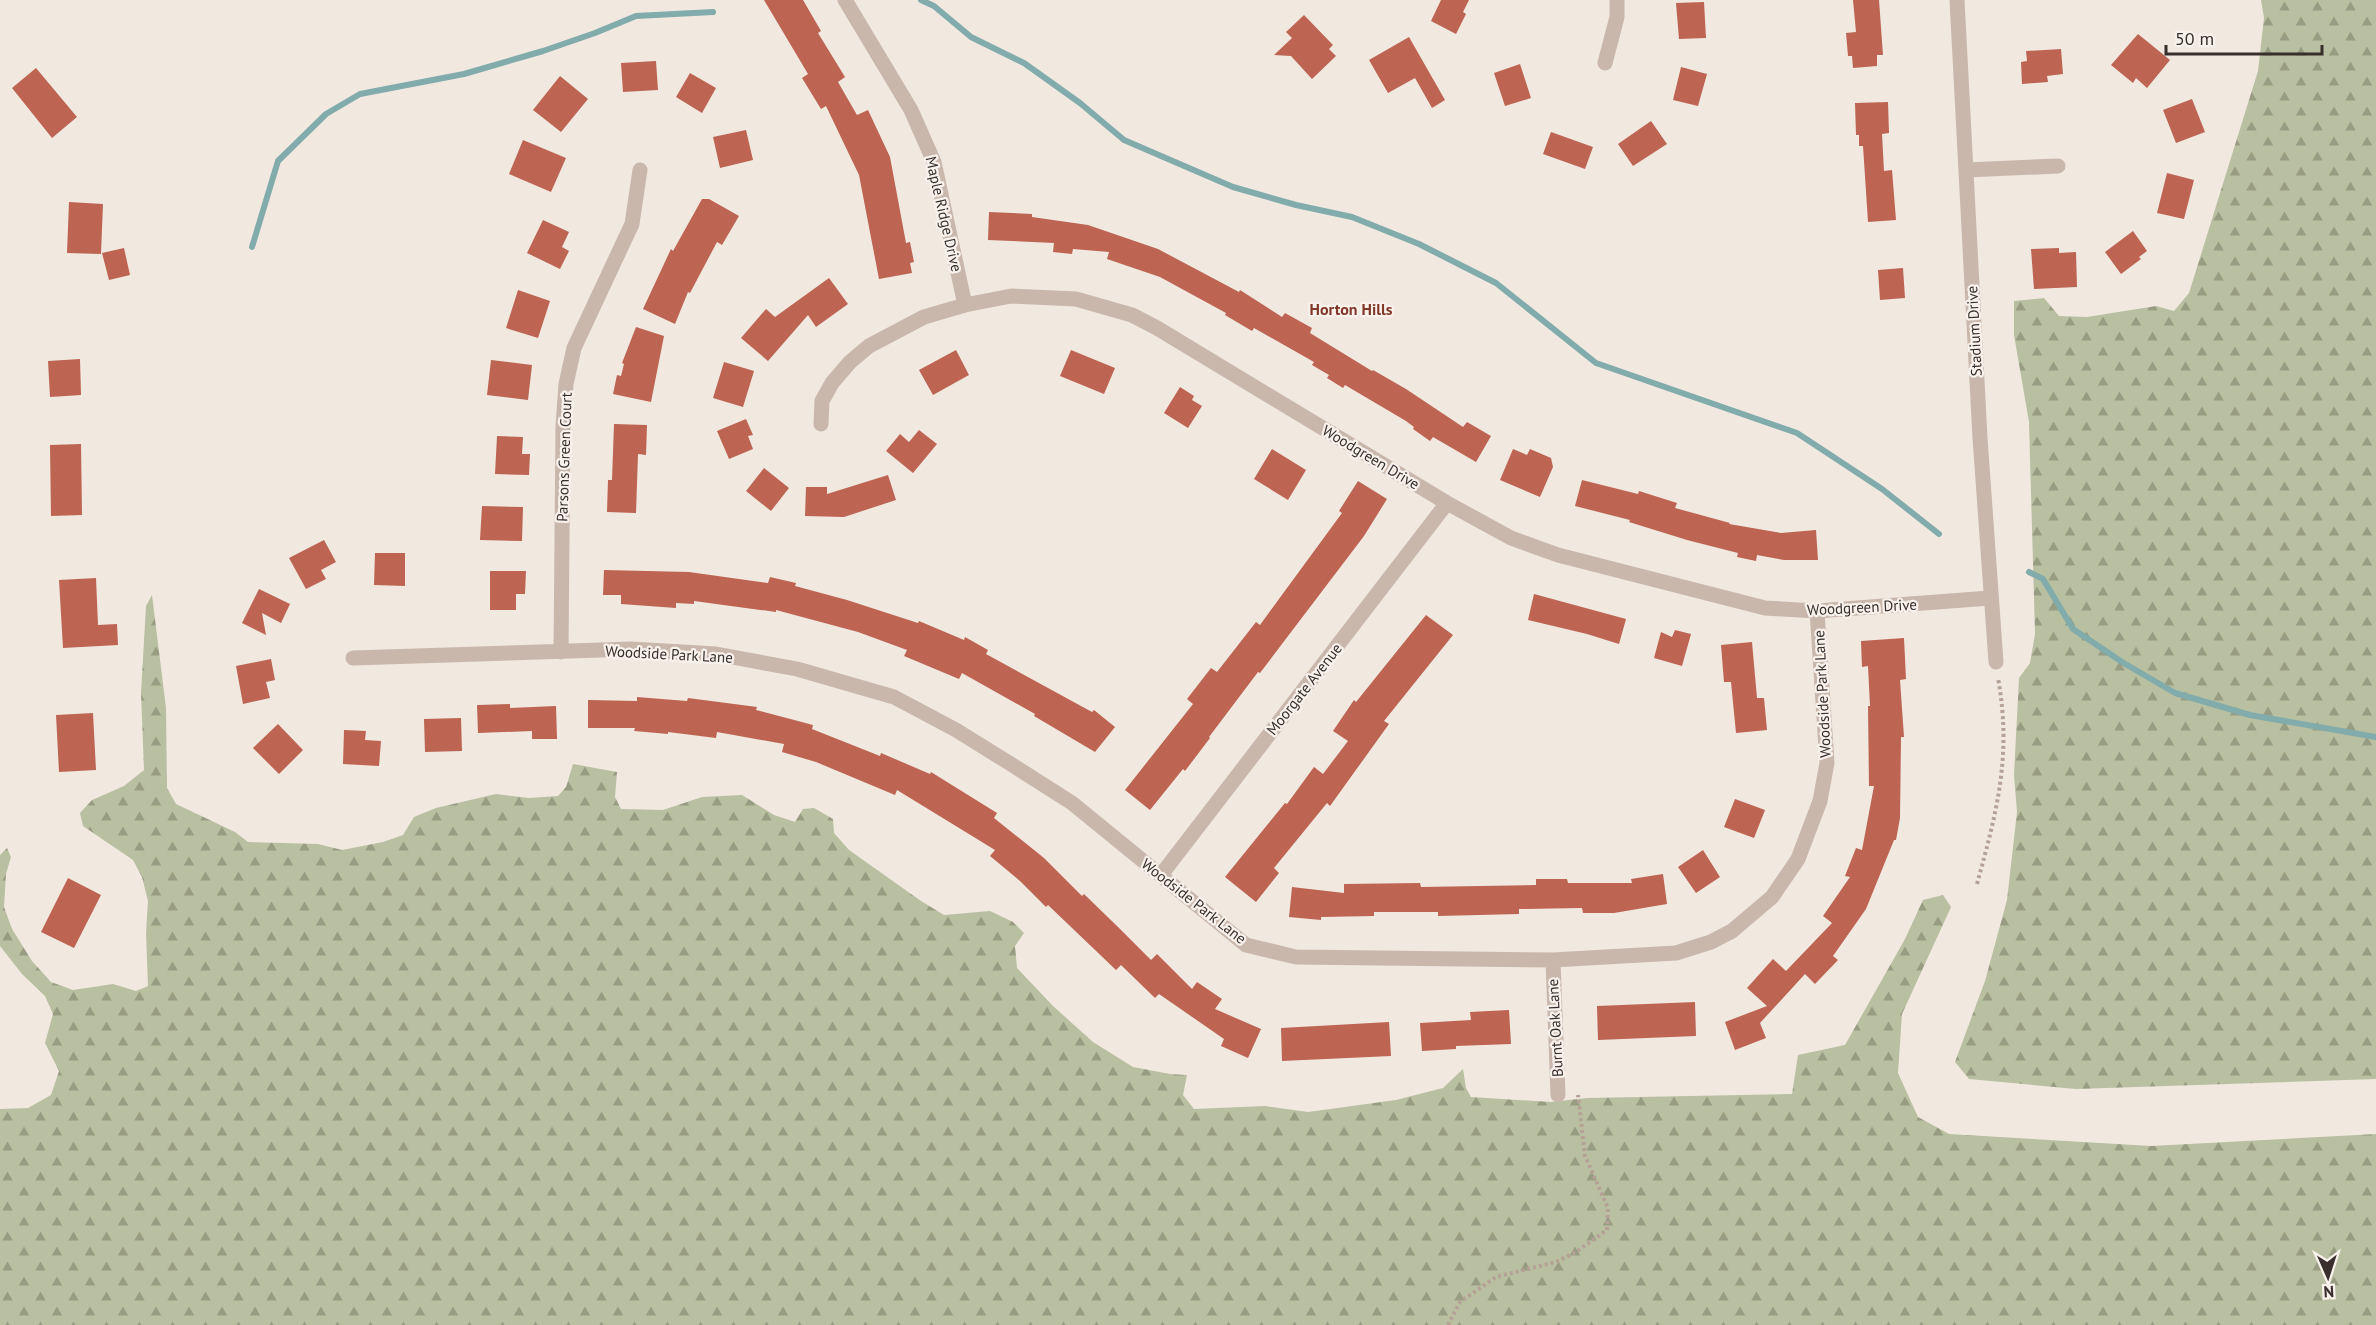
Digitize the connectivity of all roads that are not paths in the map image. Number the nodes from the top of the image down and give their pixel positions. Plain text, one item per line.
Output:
1 (845, 0) edge
2 (1617, 0) edge
3 (1957, 0) edge
4 (1605, 63) dead end
5 (2058, 166) dead end
6 (640, 170) dead end
7 (1966, 170) junction
8 (965, 304) junction
9 (820, 424) dead end
10 (1447, 503) junction
11 (1990, 598) junction
12 (1817, 611) junction
13 (561, 651) junction
14 (353, 658) dead end
15 (1996, 662) road end
16 (1161, 875) junction
17 (1552, 960) junction
18 (1558, 1095) dead end

1 - 8 street, Maple Ridge Drive
2 - 4 street
3 - 7 street, Stadium Drive
5 - 7 street
6 - 13 street, Parsons Green Court
7 - 11 street, Stadium Drive
8 - 9 street, Woodgreen Drive
8 - 10 street, Woodgreen Drive
10 - 12 street, Woodgreen Drive
10 - 16 street, Moorgate Avenue
11 - 12 street, Woodgreen Drive
11 - 15 street, Stadium Drive
12 - 17 street, Woodside Park Lane
13 - 14 street, Woodside Park Lane
13 - 16 street, Woodside Park Lane
16 - 17 street, Woodside Park Lane
17 - 18 street, Burnt Oak Lane

